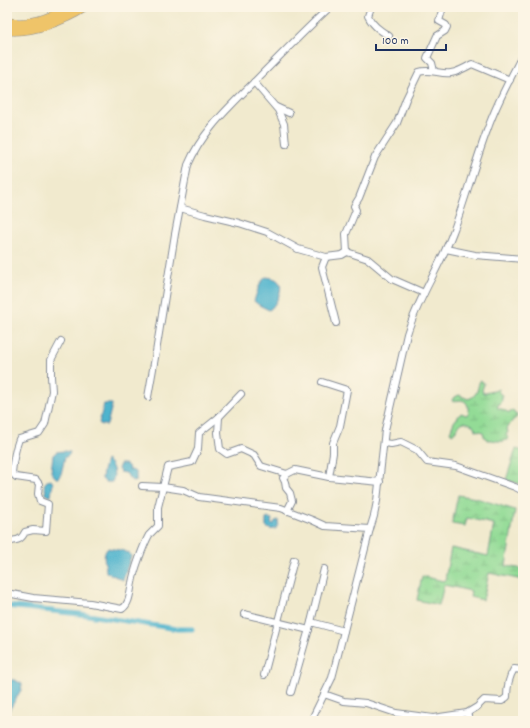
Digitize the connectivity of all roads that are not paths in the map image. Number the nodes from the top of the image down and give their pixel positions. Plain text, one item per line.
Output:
1 (72, 7) edge
2 (85, 7) edge
3 (330, 7) edge
4 (371, 7) edge
5 (443, 7) edge
6 (7, 22) edge
7 (7, 30) edge
8 (389, 36) dead end
9 (523, 54) edge
10 (434, 72) junction
11 (510, 80) junction
12 (254, 82) junction
13 (274, 106) junction
14 (289, 113) dead end
15 (286, 144) dead end
16 (180, 208) junction
17 (446, 249) junction
18 (347, 252) junction
19 (326, 257) junction
20 (523, 260) edge
21 (424, 293) junction
22 (336, 323) dead end
23 (61, 341) dead end
24 (322, 382) dead end
25 (240, 394) dead end
26 (148, 397) dead end
27 (219, 416) junction
28 (384, 443) junction
29 (287, 474) junction
30 (329, 476) junction
31 (380, 482) junction
32 (142, 486) dead end
33 (163, 487) junction
34 (523, 491) edge
35 (287, 510) junction
36 (370, 529) junction
37 (7, 542) edge
38 (294, 560) dead end
39 (324, 569) dead end
40 (7, 594) edge
41 (244, 614) dead end
42 (278, 622) junction
43 (311, 622) junction
44 (309, 630) junction
45 (344, 631) junction
46 (523, 670) edge
47 (264, 675) dead end
48 (291, 692) dead end
49 (324, 694) junction
50 (467, 713) junction
51 (311, 721) edge
52 (470, 721) edge

1 - 6 highway
2 - 7 highway
3 - 12 street
4 - 8 street
5 - 10 street
9 - 11 street
10 - 11 street
10 - 18 street
11 - 17 street
12 - 13 street
12 - 16 street
13 - 14 street
13 - 15 street
16 - 19 street
16 - 26 street
17 - 20 street
17 - 21 street
18 - 19 street
18 - 21 street
19 - 22 street
21 - 28 street
23 - 37 street
24 - 30 street
25 - 27 street
27 - 29 street
27 - 33 street
28 - 31 street
28 - 34 street
29 - 30 street
29 - 35 street
30 - 31 street
31 - 36 street
32 - 33 street
33 - 35 street
33 - 40 street
35 - 36 street
36 - 45 street
38 - 42 street
39 - 43 street
41 - 42 street
42 - 44 street
42 - 47 street
43 - 44 street
43 - 45 street
44 - 48 street
45 - 49 street
46 - 50 street
49 - 50 street
49 - 51 street
50 - 52 street

